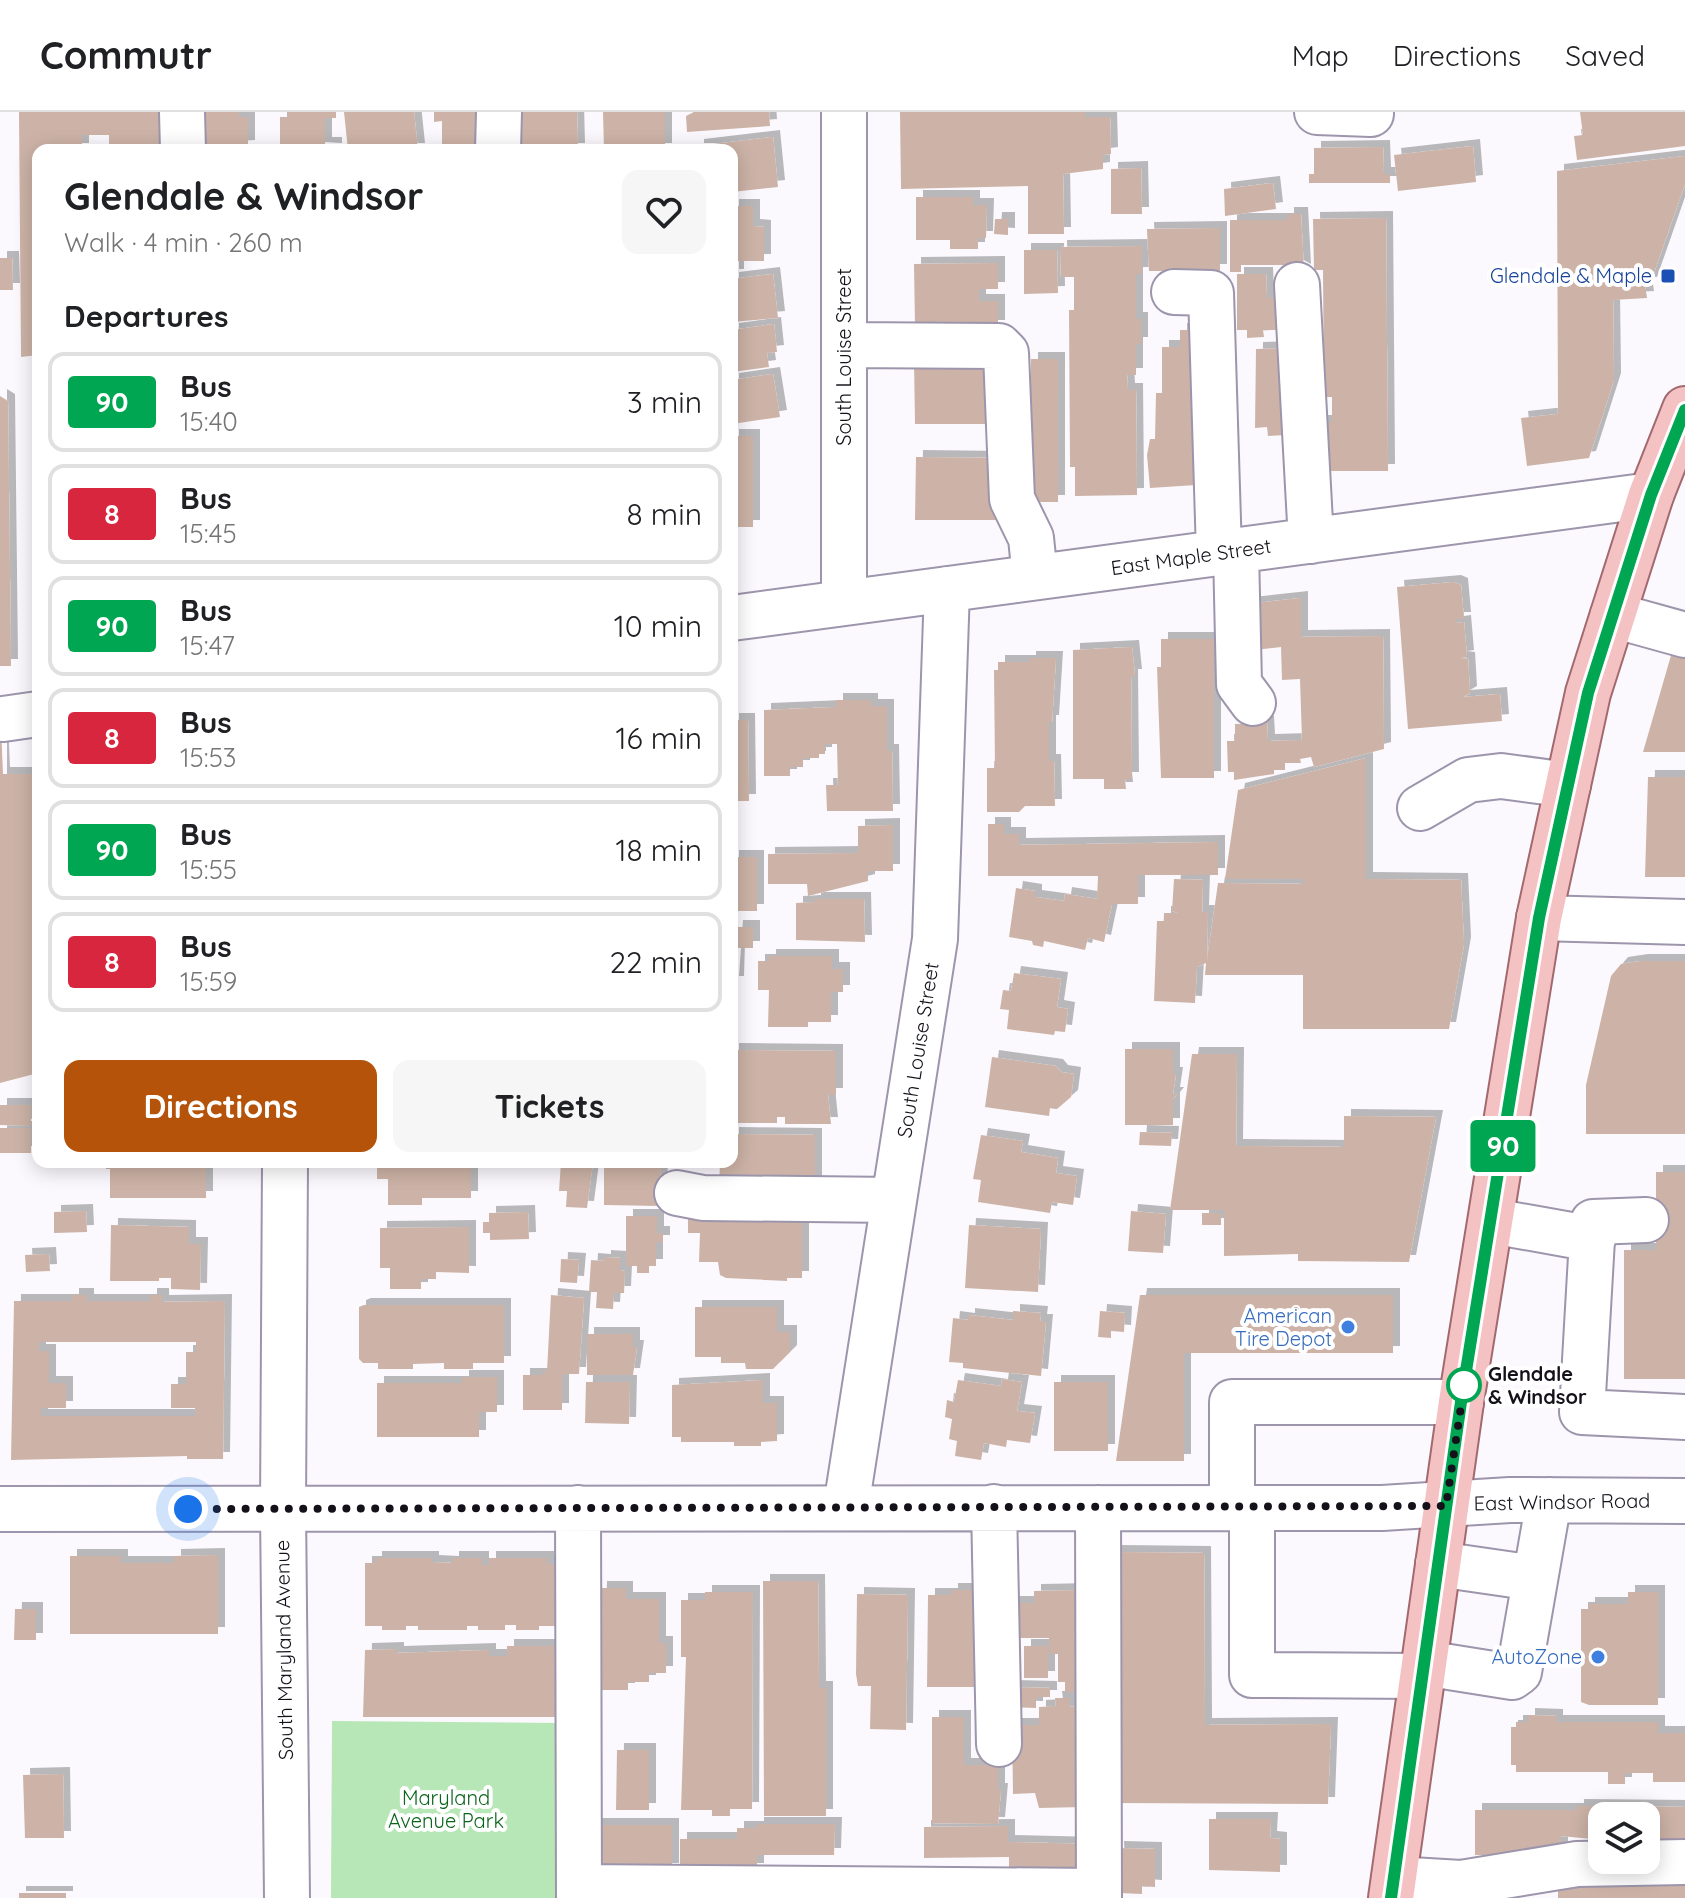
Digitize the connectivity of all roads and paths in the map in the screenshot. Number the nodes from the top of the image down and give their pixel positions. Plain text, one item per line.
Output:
1 (182, 112) edge
2 (499, 112) edge
3 (844, 112) edge
4 (1317, 112) edge
5 (1371, 114) edge
6 (183, 144) edge
7 (498, 144) edge
8 (1297, 285) dead end
9 (1174, 292) dead end
10 (844, 345) junction
11 (1685, 409) edge
12 (1665, 479) edge
13 (1311, 541) junction
14 (1227, 552) junction
15 (1035, 577) junction
16 (947, 589) junction
17 (844, 603) junction
18 (1613, 615) junction
19 (738, 617) edge
20 (1685, 635) edge
21 (1253, 703) dead end
22 (1568, 785) junction
23 (1420, 808) dead end
24 (1539, 918) junction
25 (1685, 922) edge
26 (285, 1168) edge
27 (677, 1193) dead end
28 (894, 1200) junction
29 (1646, 1220) dead end
30 (1492, 1221) junction
31 (1593, 1239) junction
32 (1461, 1402) junction
33 (1685, 1417) edge
34 (1549, 1500) junction
35 (1685, 1501) edge
36 (1446, 1506) junction
37 (846, 1507) junction
38 (994, 1507) junction
39 (578, 1508) junction
40 (1098, 1508) junction
41 (1242, 1508) junction
42 (0, 1509) edge
43 (283, 1509) junction
44 (1438, 1564) junction
45 (1535, 1578) junction
46 (1423, 1670) junction
47 (999, 1744) dead end
48 (1685, 1862) edge
49 (1392, 1889) edge
50 (579, 1892) edge
51 (1099, 1894) edge
52 (287, 1898) edge

1 - 6 street
2 - 7 street
3 - 10 street, South Louise Street
4 - 5 street
8 - 13 street
9 - 14 street
10 - 15 street
10 - 17 street, South Louise Street
11 - 12 main road
12 - 13 street, East Maple Street
12 - 18 main road
13 - 14 street, East Maple Street
14 - 15 street, East Maple Street
14 - 21 street
15 - 16 street, East Maple Street
16 - 17 street, East Maple Street
16 - 28 street, South Louise Street
17 - 19 street, East Maple Street
18 - 20 street
18 - 22 main road
22 - 23 street
22 - 24 main road
24 - 25 street
24 - 30 main road
26 - 43 street, South Maryland Avenue
27 - 28 street
28 - 37 street, South Louise Street
29 - 31 street
30 - 31 street
30 - 32 main road
31 - 33 street
32 - 36 main road
32 - 41 street
34 - 35 street, East Windsor Road
34 - 36 street, East Windsor Road
34 - 45 street
36 - 41 street, East Windsor Road
36 - 44 main road
37 - 38 street, East Windsor Road
37 - 39 street, East Windsor Road
38 - 40 street, East Windsor Road
38 - 47 street
39 - 43 street, East Windsor Road
39 - 50 street
40 - 41 street, East Windsor Road
40 - 51 street
41 - 46 street
42 - 43 street, East Windsor Road
43 - 52 street, South Maryland Avenue
44 - 45 street
44 - 46 main road
45 - 46 street
46 - 49 main road
48 - 49 street
50 - 51 street

